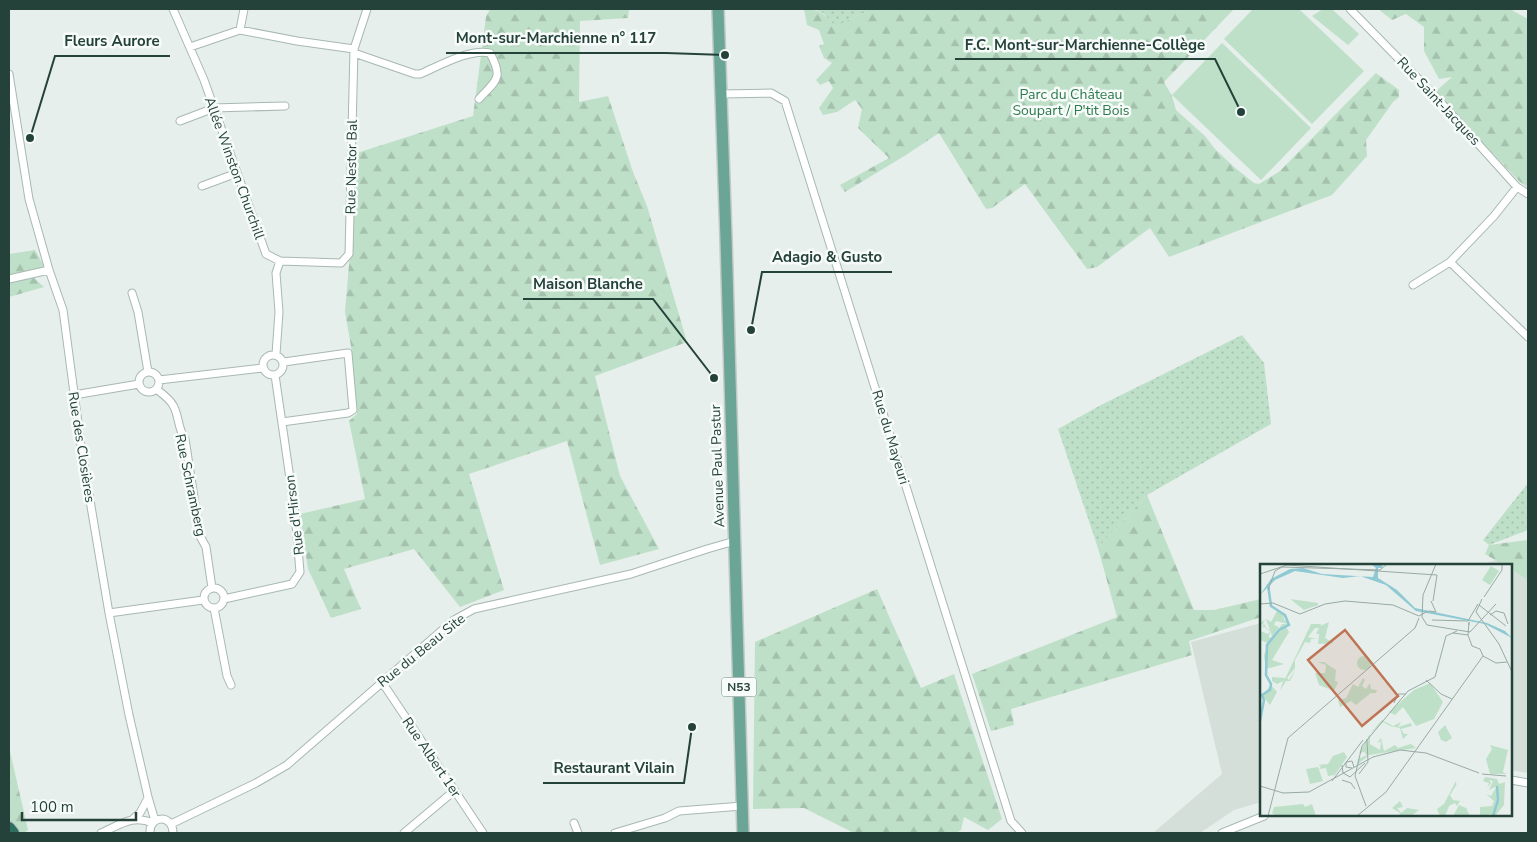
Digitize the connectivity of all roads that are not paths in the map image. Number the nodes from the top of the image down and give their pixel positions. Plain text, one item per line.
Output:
1 (173, 9) edge
2 (244, 9) edge
3 (366, 9) edge
4 (718, 9) edge
5 (1350, 9) edge
6 (240, 30) junction
7 (190, 47) junction
8 (354, 51) junction
9 (9, 74) edge
10 (721, 94) junction
11 (478, 99) dead end
12 (285, 106) dead end
13 (214, 108) junction
14 (180, 121) dead end
15 (237, 173) junction
16 (202, 186) dead end
17 (1517, 187) junction
18 (1528, 194) edge
19 (280, 261) junction
20 (1450, 262) junction
21 (49, 270) junction
22 (9, 279) edge
23 (1412, 285) dead end
24 (132, 293) dead end
25 (1528, 336) edge
26 (276, 354) junction
27 (284, 362) junction
28 (263, 368) junction
29 (148, 372) junction
30 (275, 375) junction
31 (159, 380) junction
32 (139, 384) junction
33 (156, 389) junction
34 (74, 395) junction
35 (282, 422) junction
36 (735, 541) junction
37 (212, 588) junction
38 (224, 599) junction
39 (204, 600) junction
40 (214, 608) junction
41 (109, 613) junction
42 (382, 682) junction
43 (231, 685) dead end
44 (1512, 780) edge
45 (1528, 783) edge
46 (454, 790) junction
47 (148, 798) junction
48 (742, 806) junction
49 (1262, 817) edge
50 (133, 819) junction
51 (154, 822) junction
52 (172, 824) junction
53 (574, 824) dead end
54 (9, 828) edge
55 (13, 833) edge
56 (101, 833) edge
57 (150, 833) edge
58 (173, 833) edge
59 (404, 833) edge
60 (483, 833) edge
61 (578, 833) edge
62 (615, 833) edge
63 (743, 833) edge
64 (1022, 833) edge
65 (1222, 833) edge

1 - 7 street, Allée Winston Churchill
2 - 6 street
3 - 8 street, Rue Nestor Bal
4 - 10 main road, Avenue Paul Pastur / N53
5 - 17 street, Rue Saint-Jacques
6 - 7 street
6 - 8 street
7 - 13 street, Allée Winston Churchill
8 - 11 street
8 - 19 street, Rue Nestor Bal
9 - 21 street, Rue des Closières
10 - 36 main road, Avenue Paul Pastur / N53
10 - 64 street, Rue du Mayeuri
12 - 13 street
13 - 14 street
13 - 15 street, Allée Winston Churchill
15 - 16 street
15 - 19 street, Allée Winston Churchill
17 - 18 street, Rue Saint-Jacques
17 - 20 street
19 - 26 street
20 - 23 street
20 - 25 street
21 - 22 street
21 - 34 street, Rue des Closières
24 - 29 street
26 - 27 street
26 - 28 street
27 - 30 street
27 - 35 street
28 - 30 street
28 - 31 street
29 - 31 street
29 - 32 street
30 - 35 street, Rue d'Hirson
31 - 33 street
32 - 33 street
32 - 34 street
33 - 37 street, Rue Schramberg
34 - 41 street, Rue des Closières
35 - 38 street, Rue d'Hirson
36 - 42 street, Rue du Beau Site
36 - 48 main road, Avenue Paul Pastur / N53
37 - 38 street
37 - 39 street
38 - 40 street
39 - 40 street
39 - 41 street
40 - 43 street
41 - 47 street, Rue des Closières
42 - 46 street, Rue Albert 1er
42 - 52 street, Rue du Beau Site
44 - 45 street
46 - 59 street
46 - 60 street, Rue Albert 1er
47 - 50 street
47 - 51 street, Rue des Closières
48 - 62 street
48 - 63 main road, Avenue Paul Pastur / N53
49 - 65 street
50 - 51 street
50 - 56 street
51 - 52 street
51 - 57 street
52 - 58 street
53 - 61 street
54 - 55 highway

